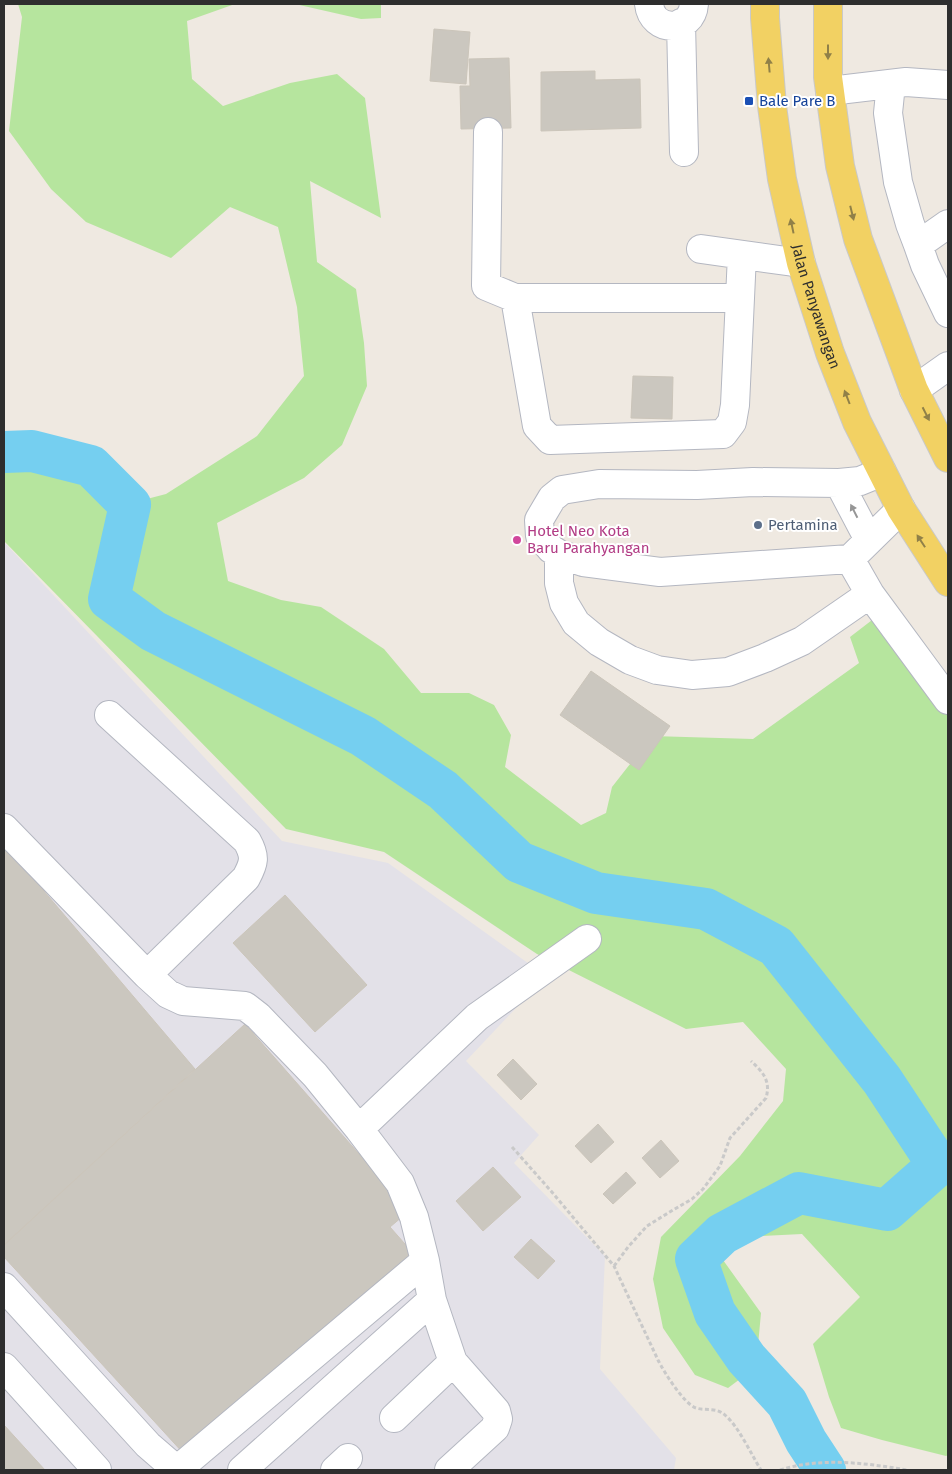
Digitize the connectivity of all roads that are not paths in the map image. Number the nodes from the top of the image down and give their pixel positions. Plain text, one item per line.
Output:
1 (649, 4) edge
2 (765, 4) edge
3 (828, 4) edge
4 (687, 14) edge
5 (891, 84) junction
6 (948, 85) edge
7 (830, 91) junction
8 (488, 132) dead end
9 (684, 152) dead end
10 (948, 224) edge
11 (918, 245) junction
12 (701, 250) dead end
13 (742, 256) junction
14 (803, 269) junction
15 (515, 298) junction
16 (740, 298) junction
17 (947, 308) edge
18 (948, 366) edge
19 (914, 390) junction
20 (948, 458) edge
21 (882, 472) junction
22 (839, 483) junction
23 (901, 509) junction
24 (869, 540) junction
25 (559, 554) junction
26 (850, 559) junction
27 (948, 582) edge
28 (870, 594) junction
29 (948, 700) edge
30 (109, 715) dead end
31 (4, 828) edge
32 (587, 939) dead end
33 (147, 975) junction
34 (359, 1129) junction
35 (425, 1262) junction
36 (4, 1287) edge
37 (432, 1300) junction
38 (453, 1362) junction
39 (4, 1367) edge
40 (394, 1418) dead end
41 (463, 1466) edge
42 (97, 1470) edge
43 (177, 1470) edge
44 (242, 1470) edge

1 - 4 lane
14 -> 2 main road, Jalan Panyawangan
3 -> 7 main road
4 - 9 lane
5 - 6 lane
5 - 7 lane
5 - 11 lane
7 -> 19 main road
8 - 15 lane
10 - 11 lane
11 - 17 lane
12 - 13 lane
13 - 14 lane
13 - 16 lane
21 -> 14 main road, Jalan Panyawangan
15 - 16 lane
15 - 16 lane
18 - 19 lane
19 -> 20 main road
21 - 22 lane
21 - 23 main road, Jalan Panyawangan
24 -> 22 lane
22 - 25 lane
23 - 24 lane
27 -> 23 main road, Jalan Panyawangan
24 - 26 lane
25 - 26 lane
25 - 28 lane
26 - 28 lane
28 - 29 lane
30 - 33 lane
31 - 33 lane
32 - 34 lane
33 - 34 lane
34 - 35 lane
35 - 37 lane
35 - 43 lane
36 - 43 lane
37 - 38 lane
37 - 44 lane
38 - 40 lane
38 - 41 lane
39 - 42 lane

